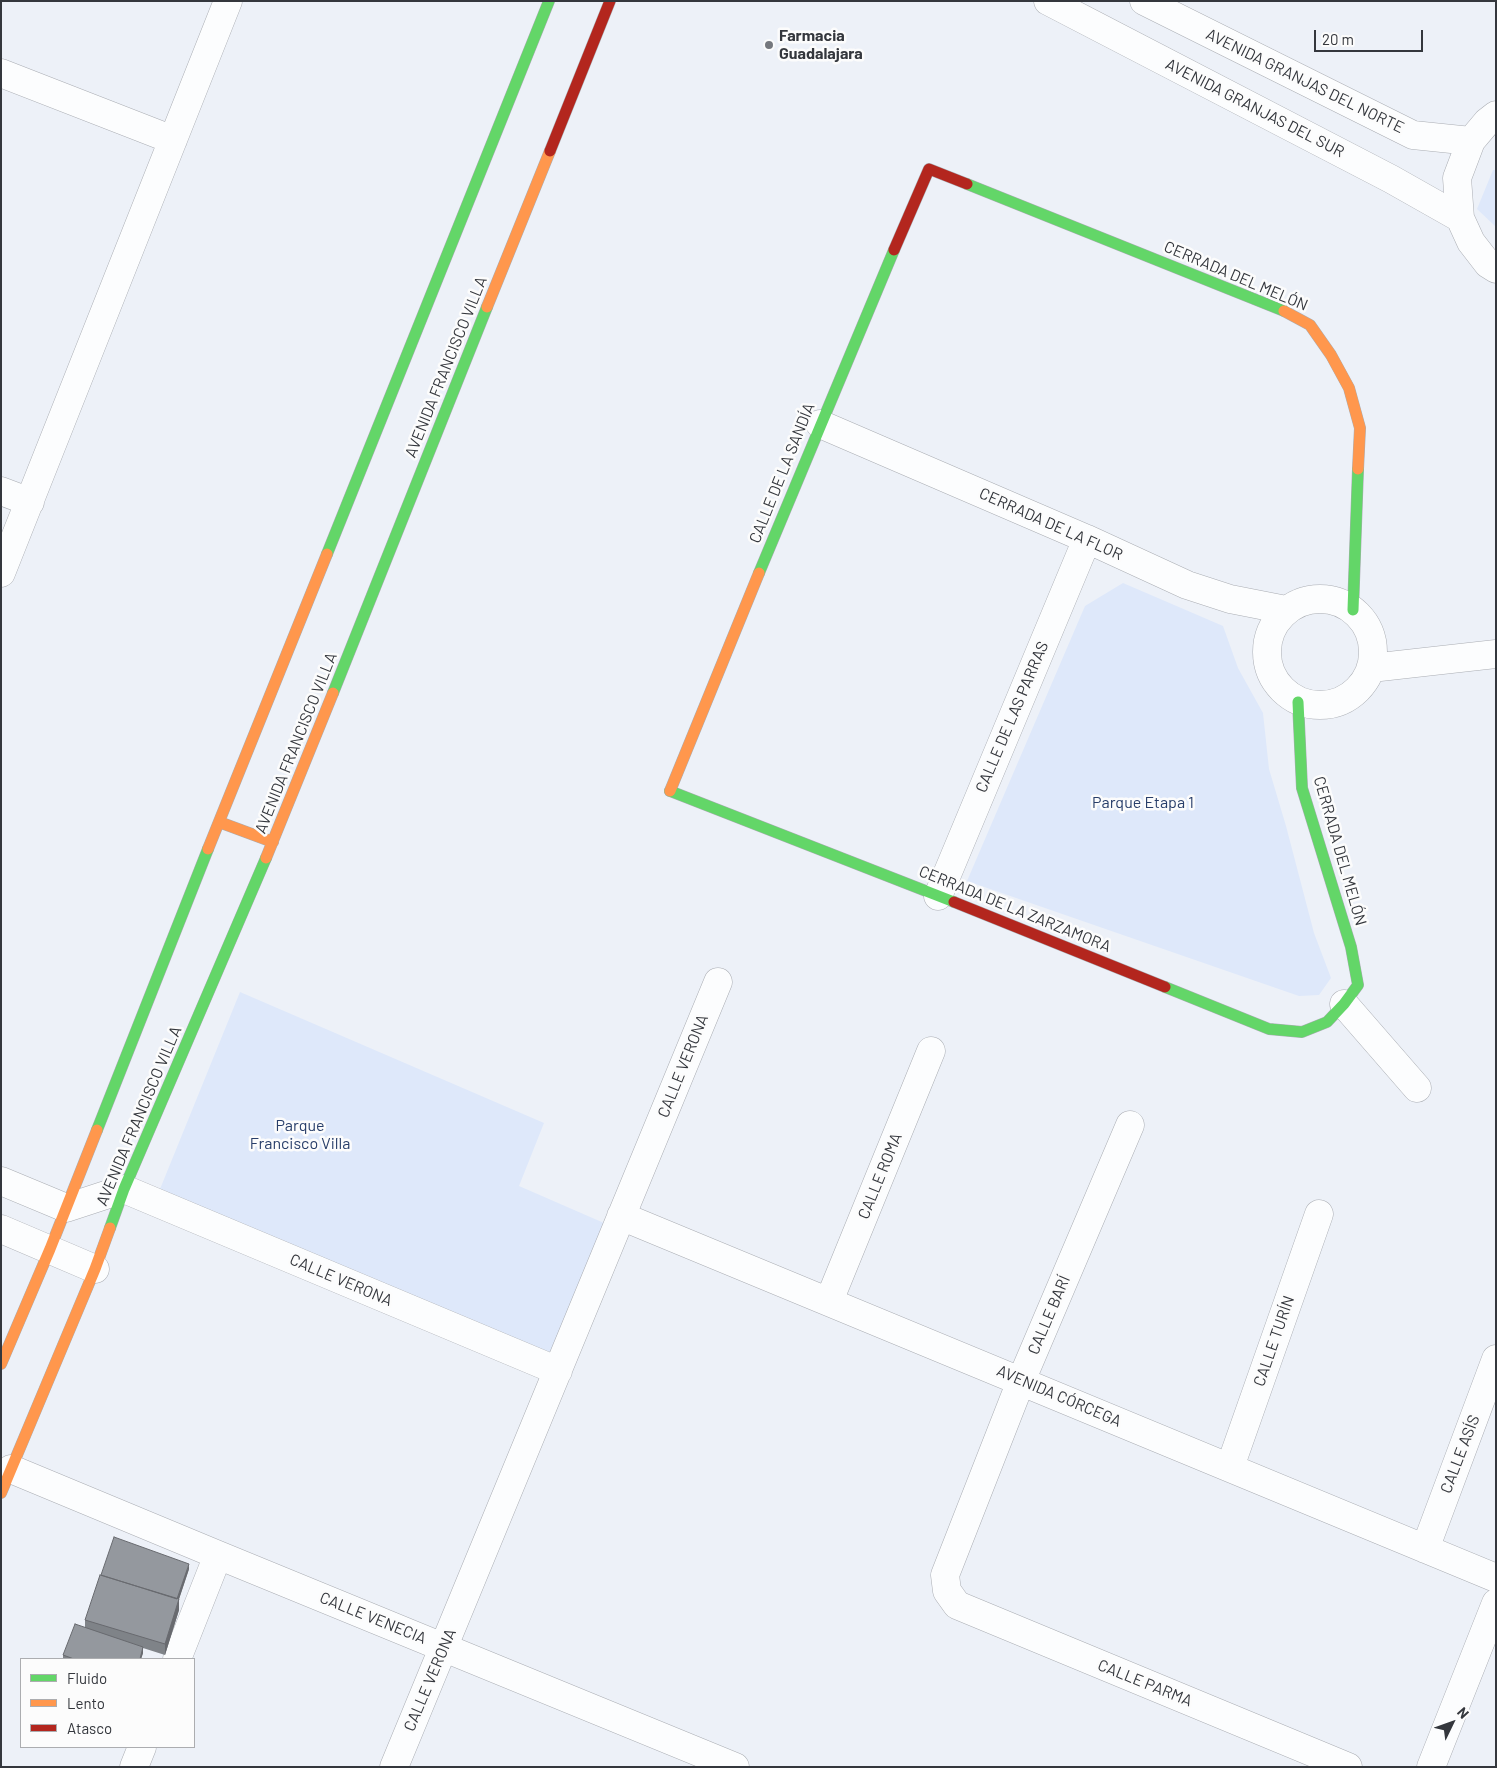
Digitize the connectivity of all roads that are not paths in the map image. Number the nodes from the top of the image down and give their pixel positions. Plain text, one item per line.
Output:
1 (228, 1) edge
2 (549, 1) edge
3 (610, 1) edge
4 (1048, 1) edge
5 (1144, 1) edge
6 (1, 73) edge
7 (1496, 116) edge
8 (173, 140) junction
9 (1471, 141) junction
10 (929, 169) joint
11 (1460, 218) junction
12 (1496, 269) edge
13 (820, 424) junction
14 (1, 491) edge
15 (30, 502) junction
16 (1087, 539) junction
17 (1, 573) edge
18 (1286, 610) junction
19 (1352, 610) junction
20 (1496, 654) edge
21 (1371, 668) junction
22 (1298, 702) junction
23 (669, 791) joint
24 (219, 822) junction
25 (274, 842) junction
26 (938, 896) junction
27 (718, 982) dead end
28 (1344, 1004) junction
29 (931, 1051) dead end
30 (1417, 1088) dead end
31 (1130, 1125) dead end
32 (1, 1181) edge
33 (124, 1189) junction
34 (66, 1208) junction
35 (1319, 1214) dead end
36 (621, 1216) junction
37 (1, 1229) edge
38 (50, 1249) junction
39 (95, 1270) junction
40 (829, 1301) junction
41 (1496, 1359) edge
42 (1, 1364) edge
43 (558, 1371) junction
44 (1021, 1381) junction
45 (1230, 1467) junction
46 (6, 1481) edge
47 (1424, 1549) junction
48 (218, 1555) junction
49 (1496, 1578) edge
50 (947, 1591) joint
51 (1496, 1603) edge
52 (444, 1647) junction
53 (177, 1658) edge
54 (142, 1748) edge
55 (134, 1767) edge
56 (394, 1767) edge
57 (735, 1767) edge
58 (1348, 1767) edge
59 (1431, 1767) edge

1 - 8 street
2 - 24 main road, AVENIDA FRANCISCO VILLA
3 - 25 main road, AVENIDA FRANCISCO VILLA
4 - 11 street, AVENIDA GRANJAS DEL SUR
5 - 9 street, AVENIDA GRANJAS DEL NORTE
6 - 8 street
7 - 9 street
8 - 15 street
9 - 11 street
10 - 13 main road, CALLE DE LA SANDÍA
10 - 19 main road, CERRADA DEL MELÓN
11 - 12 street
13 - 16 street, CERRADA DE LA FLOR
13 - 23 main road, CALLE DE LA SANDÍA
14 - 15 street
15 - 17 street
16 - 18 street, CERRADA DE LA FLOR
16 - 26 street, CALLE DE LAS PARRAS
18 - 19 street
18 - 22 street
19 - 21 street
20 - 21 street
21 - 22 street
22 - 28 main road, CERRADA DEL MELÓN
23 - 26 main road, CERRADA DE LA ZARZAMORA
24 - 25 main road
24 - 34 main road, AVENIDA FRANCISCO VILLA
25 - 33 main road, AVENIDA FRANCISCO VILLA
26 - 28 main road, CERRADA DE LA ZARZAMORA
27 - 36 street, CALLE VERONA
28 - 30 street
29 - 40 street, CALLE ROMA
31 - 44 street, CALLE BARÍ
32 - 34 street
33 - 34 street
33 - 39 main road, AVENIDA FRANCISCO VILLA
33 - 43 street, CALLE VERONA
34 - 38 main road, AVENIDA FRANCISCO VILLA
35 - 45 street, CALLE TURÍN
36 - 40 street, AVENIDA CÓRCEGA
36 - 43 street, CALLE VERONA
37 - 38 street
38 - 39 street
38 - 42 main road, AVENIDA FRANCISCO VILLA
39 - 46 main road, AVENIDA FRANCISCO VILLA
40 - 44 street, AVENIDA CÓRCEGA
41 - 47 street, CALLE ASÍS
43 - 52 street, CALLE VERONA
44 - 45 street, AVENIDA CÓRCEGA
44 - 50 street, CALLE BARÍ
45 - 47 street, AVENIDA CÓRCEGA
46 - 48 street, CALLE VENECIA
47 - 49 street, AVENIDA CÓRCEGA
48 - 52 street, CALLE VENECIA
48 - 53 street
50 - 58 street, CALLE PARMA
51 - 59 street
52 - 56 street, CALLE VERONA
52 - 57 street, CALLE VENECIA
54 - 55 street

